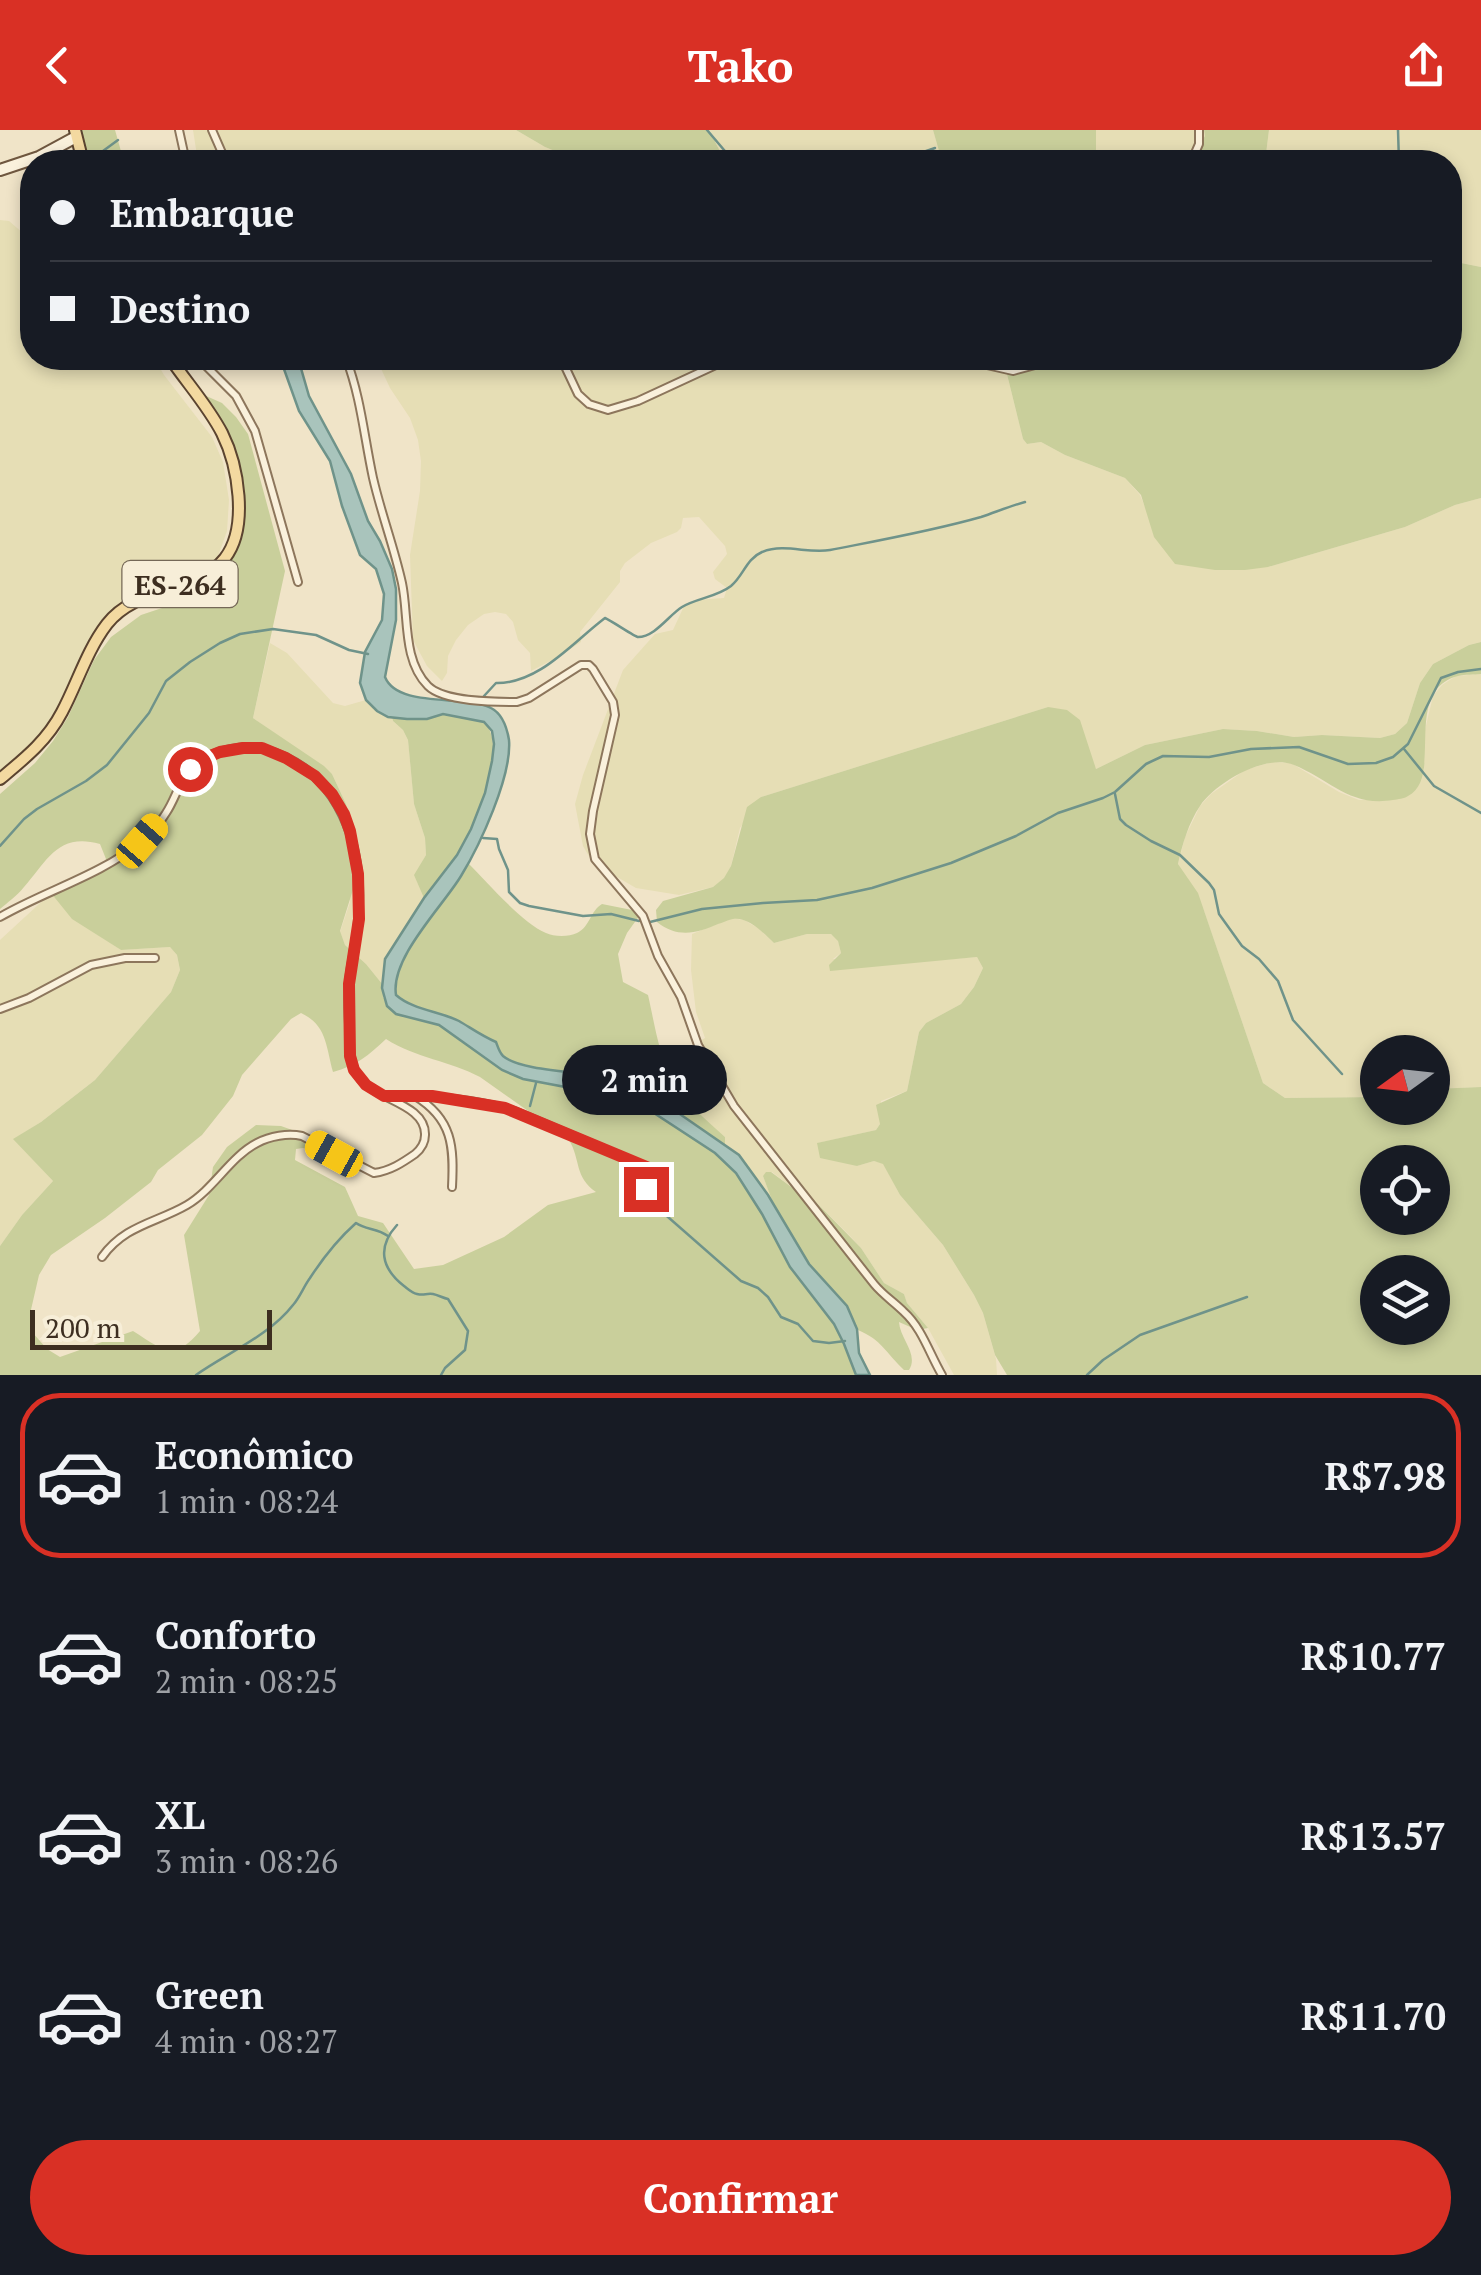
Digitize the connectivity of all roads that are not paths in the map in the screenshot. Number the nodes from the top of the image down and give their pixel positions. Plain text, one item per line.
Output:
1 (75, 134) edge
2 (51, 150) edge
3 (179, 370) edge
4 (210, 370) edge
5 (351, 370) edge
6 (567, 370) edge
7 (706, 370) edge
8 (298, 582) dead end
9 (0, 779) edge
10 (0, 917) edge
11 (156, 958) dead end
12 (0, 1009) edge
13 (384, 1096) junction
14 (414, 1096) junction
15 (452, 1187) dead end
16 (646, 1189) dead end
17 (102, 1257) dead end
18 (942, 1375) edge

1 - 2 street
3 - 9 main road, ES-264
4 - 8 street
5 - 18 street
6 - 7 street
10 - 13 street
11 - 12 street
13 - 14 street
13 - 17 street
14 - 15 street
14 - 16 street

